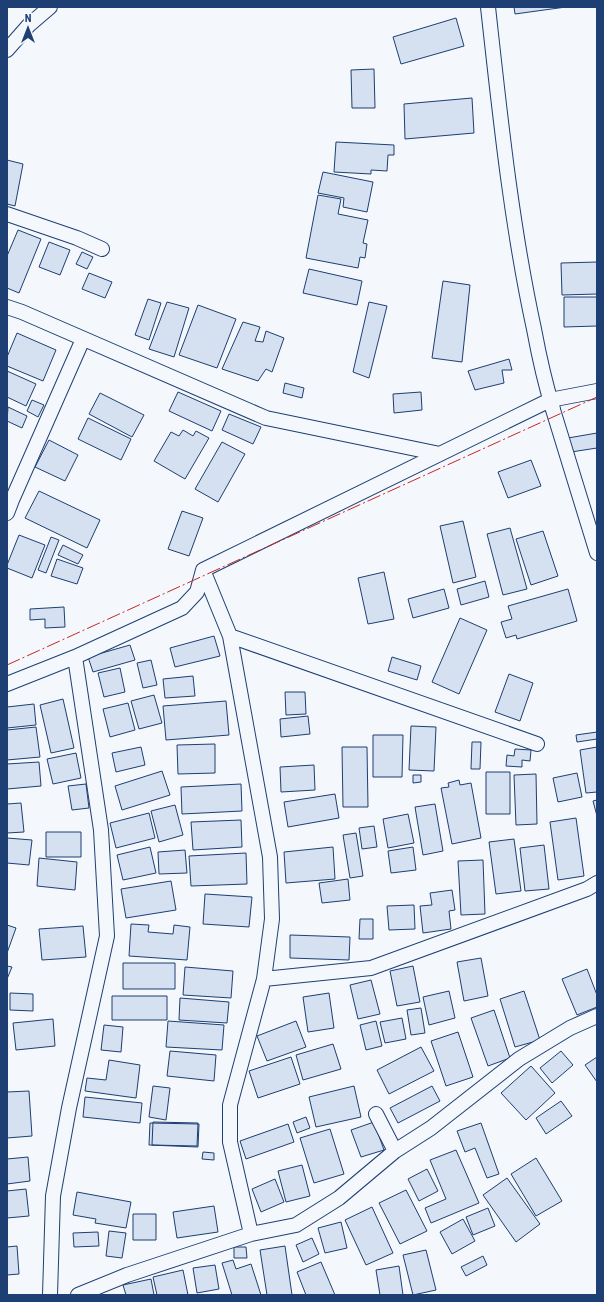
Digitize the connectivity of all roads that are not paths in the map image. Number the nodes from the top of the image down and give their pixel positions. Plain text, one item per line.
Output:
1 (50, 7) edge
2 (488, 7) edge
3 (494, 7) edge
4 (7, 50) edge
5 (7, 214) edge
6 (102, 249) dead end
7 (7, 306) edge
8 (83, 339) junction
9 (597, 391) edge
10 (550, 400) junction
11 (440, 454) junction
12 (7, 513) edge
13 (597, 553) edge
14 (597, 559) edge
15 (203, 570) junction
16 (230, 636) junction
17 (75, 657) junction
18 (7, 684) edge
19 (537, 744) dead end
20 (597, 883) edge
21 (264, 979) junction
22 (597, 1016) edge
23 (376, 1114) dead end
24 (395, 1151) junction
25 (251, 1234) junction
26 (50, 1295) edge
27 (78, 1295) edge

1 - 4 street
2 - 10 street
3 - 10 street
5 - 6 street
7 - 8 street
8 - 11 street
8 - 12 street
9 - 10 street
10 - 11 street
10 - 13 street
10 - 14 street
11 - 15 street
15 - 16 street
15 - 17 street
16 - 19 street
16 - 21 street
17 - 18 street
17 - 26 street
20 - 21 street
21 - 25 street
22 - 24 street
23 - 24 street
24 - 25 street
25 - 27 street

